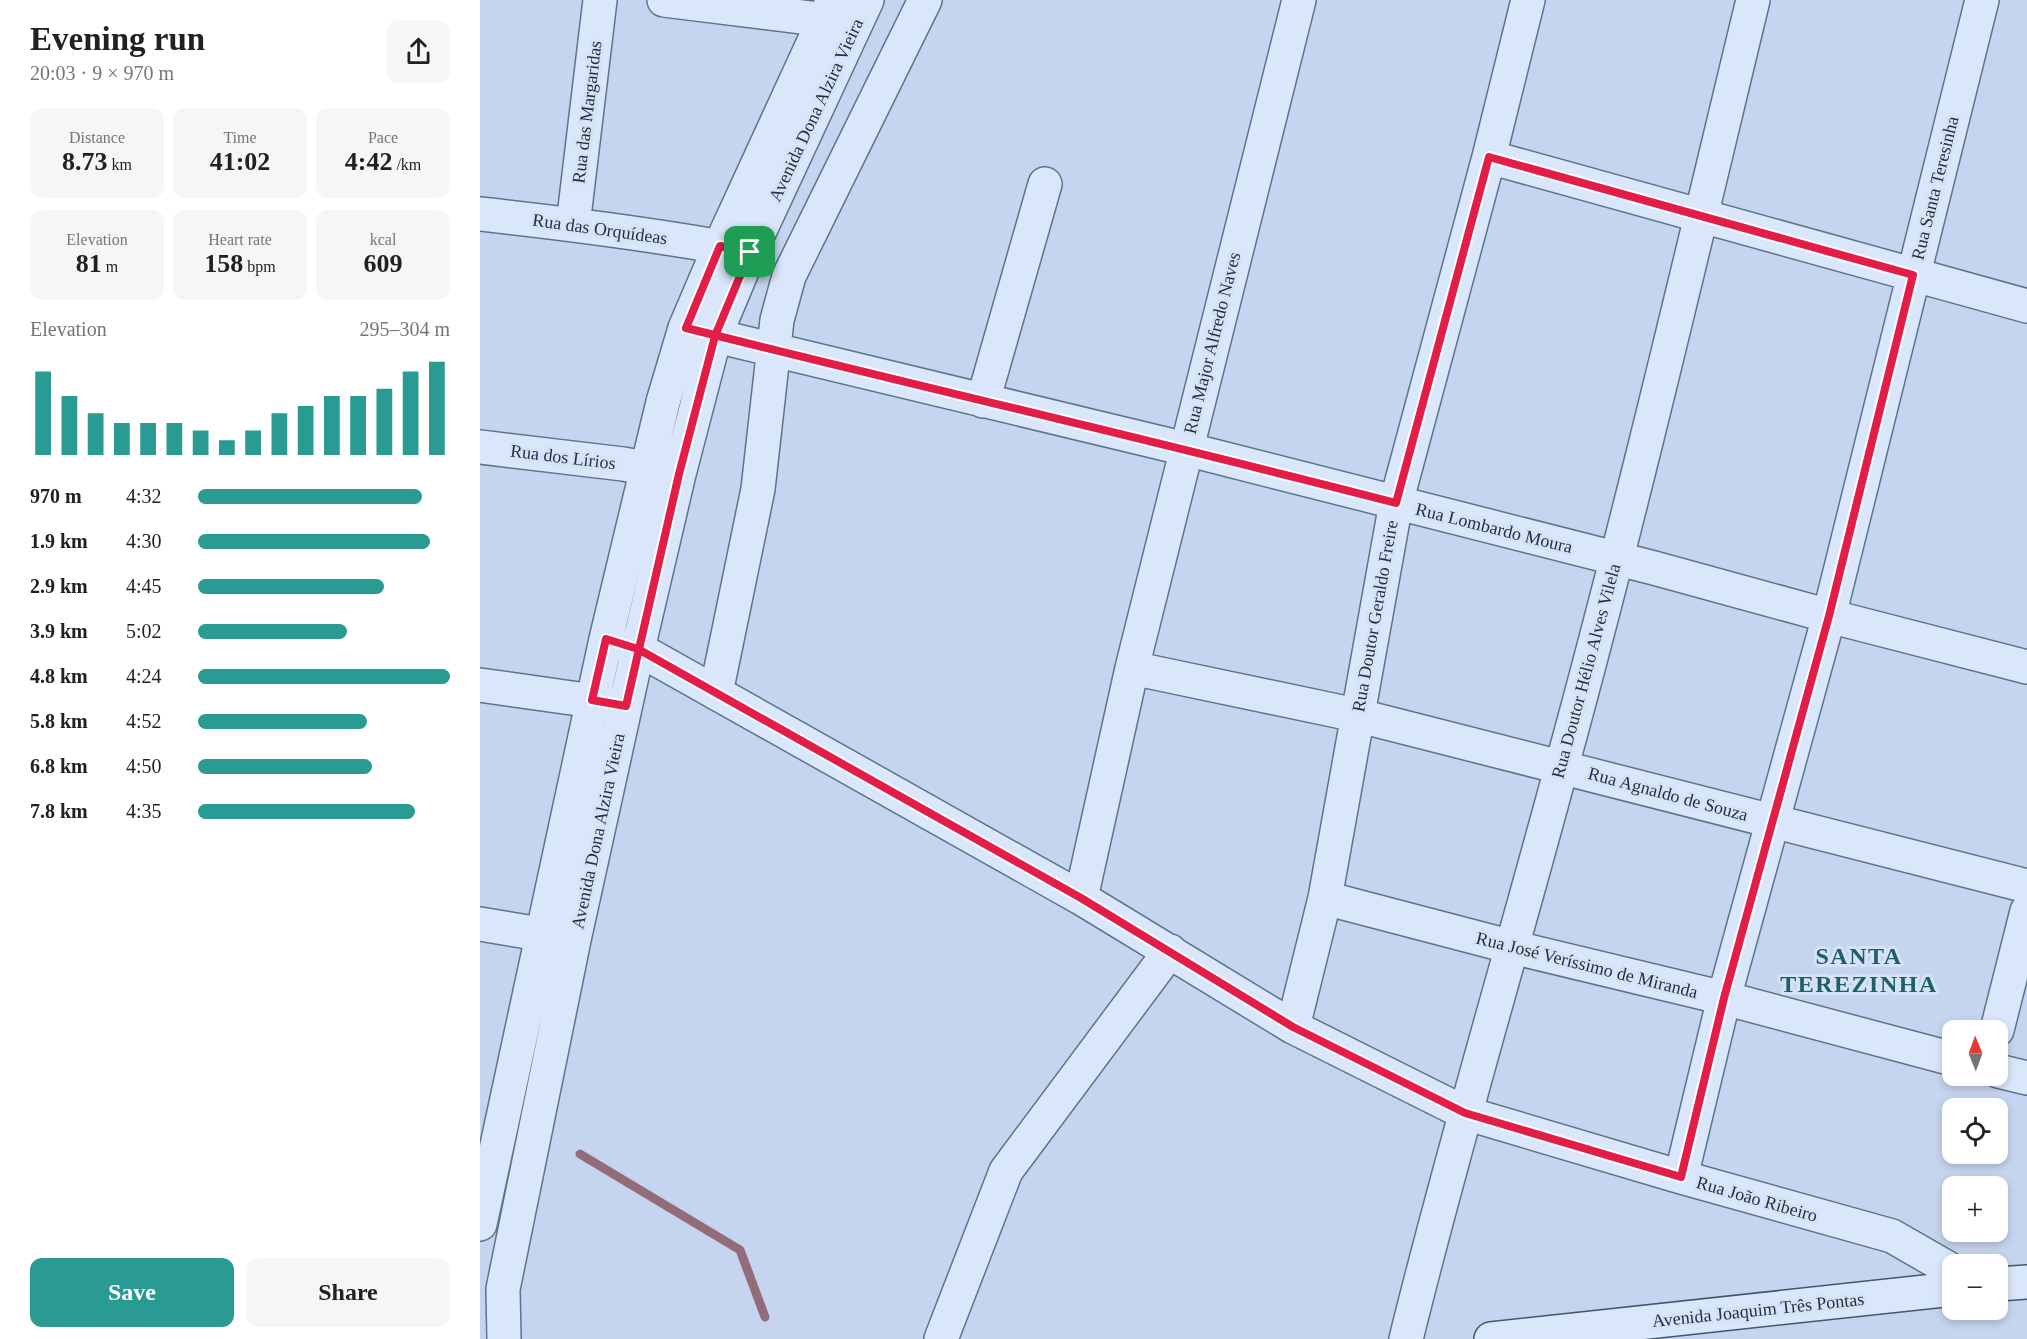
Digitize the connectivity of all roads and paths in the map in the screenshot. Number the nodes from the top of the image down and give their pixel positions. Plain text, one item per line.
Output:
1 (600, 0) edge
2 (664, 0) edge
3 (925, 0) edge
4 (1299, 0) edge
5 (1528, 0) edge
6 (1753, 0) edge
7 (1982, 0) edge
8 (845, 11) edge
9 (1489, 157) junction
10 (1045, 184) dead end
11 (480, 214) edge
12 (1701, 216) junction
13 (573, 225) junction
14 (735, 249) junction
15 (1913, 275) junction
16 (2027, 306) edge
17 (700, 332) junction
18 (773, 349) junction
19 (983, 401) junction
20 (480, 447) edge
21 (1186, 449) junction
22 (646, 467) junction
23 (679, 474) junction
24 (1396, 503) junction
25 (1616, 559) junction
26 (1829, 616) junction
27 (606, 639) junction
28 (638, 649) junction
29 (1132, 668) junction
30 (2027, 668) edge
31 (480, 685) edge
32 (716, 693) junction
33 (592, 700) junction
34 (626, 706) junction
35 (1356, 715) junction
36 (1562, 766) junction
37 (1771, 821) junction
38 (2027, 886) edge
39 (1081, 898) junction
40 (1325, 898) junction
41 (2027, 911) edge
42 (480, 924) edge
43 (559, 937) junction
44 (1512, 947) junction
45 (1170, 951) junction
46 (1724, 998) junction
47 (2000, 1020) edge
48 (1293, 1027) junction
49 (1942, 1056) edge
50 (2008, 1073) edge
51 (2027, 1078) edge
52 (1465, 1113) junction
53 (1681, 1177) junction
54 (480, 1224) edge
55 (1942, 1265) edge
56 (2027, 1282) edge
57 (2008, 1283) edge
58 (1942, 1290) edge
59 (504, 1339) edge
60 (941, 1339) edge
61 (1406, 1339) edge
62 (1491, 1339) edge

1 - 13 street, Rua das Margaridas
2 - 8 street
3 - 18 street
4 - 21 street, Rua Major Alfredo Naves
5 - 9 street, Rua Doutor Geraldo Freire
6 - 12 street, Rua Doutor Hélio Alves Vilela
7 - 15 street, Rua Santa Teresinha
8 - 14 street, Avenida Dona Alzira Vieira
9 - 12 street
9 - 24 street, Rua Doutor Geraldo Freire
10 - 19 street
11 - 13 street, Rua das Orquídeas
12 - 15 street
12 - 25 street, Rua Doutor Hélio Alves Vilela
13 - 14 street, Rua das Orquídeas
14 - 17 street, Avenida Dona Alzira Vieira
15 - 16 street
15 - 26 street, Rua Santa Teresinha
17 - 18 street, Rua Lombardo Moura
17 - 22 street, Avenida Dona Alzira Vieira
17 - 23 street, Avenida Dona Alzira Vieira
18 - 19 street, Rua Lombardo Moura
18 - 32 street
19 - 21 street, Rua Lombardo Moura
20 - 22 street, Rua dos Lírios
21 - 24 street, Rua Lombardo Moura
21 - 29 street, Rua Major Alfredo Naves
22 - 23 street, Rua dos Lírios
22 - 27 street, Avenida Dona Alzira Vieira
23 - 28 street, Avenida Dona Alzira Vieira
24 - 25 street, Rua Lombardo Moura
24 - 35 street, Rua Doutor Geraldo Freire
25 - 26 street, Rua Lombardo Moura
25 - 36 street, Rua Doutor Hélio Alves Vilela
26 - 30 street, Rua Lombardo Moura
26 - 37 street, Rua Santa Teresinha
27 - 28 street, Rua João Ribeiro
27 - 33 street, Avenida Dona Alzira Vieira
28 - 32 street, Rua João Ribeiro
28 - 34 street, Avenida Dona Alzira Vieira
29 - 35 street, Rua Agnaldo de Souza
29 - 39 street, Rua Major Alfredo Naves
31 - 33 street
32 - 39 street, Rua João Ribeiro
33 - 34 street
33 - 43 street, Avenida Dona Alzira Vieira
34 - 43 street, Avenida Dona Alzira Vieira
35 - 36 street, Rua Agnaldo de Souza
35 - 40 street, Rua Doutor Geraldo Freire
36 - 37 street, Rua Agnaldo de Souza
36 - 44 street, Rua Doutor Hélio Alves Vilela
37 - 38 street, Rua Agnaldo de Souza
37 - 46 street, Rua Santa Teresinha
39 - 45 street, Rua João Ribeiro
40 - 44 street, Rua José Veríssimo de Miranda
40 - 48 street, Rua Doutor Geraldo Freire
41 - 47 street
42 - 43 street
43 - 54 street, Avenida Dona Alzira Vieira
43 - 59 street, Avenida Dona Alzira Vieira
44 - 46 street, Rua José Veríssimo de Miranda
44 - 52 street, Rua Doutor Hélio Alves Vilela
45 - 48 street, Rua João Ribeiro
45 - 60 street
46 - 49 street, Rua José Veríssimo de Miranda
46 - 53 street, Rua Santa Teresinha
48 - 52 street, Rua João Ribeiro
50 - 51 street
52 - 53 street, Rua João Ribeiro
52 - 61 street, Rua Doutor Hélio Alves Vilela
53 - 55 street, Rua João Ribeiro
56 - 57 street
58 - 62 street, Avenida Joaquim Três Pontas

